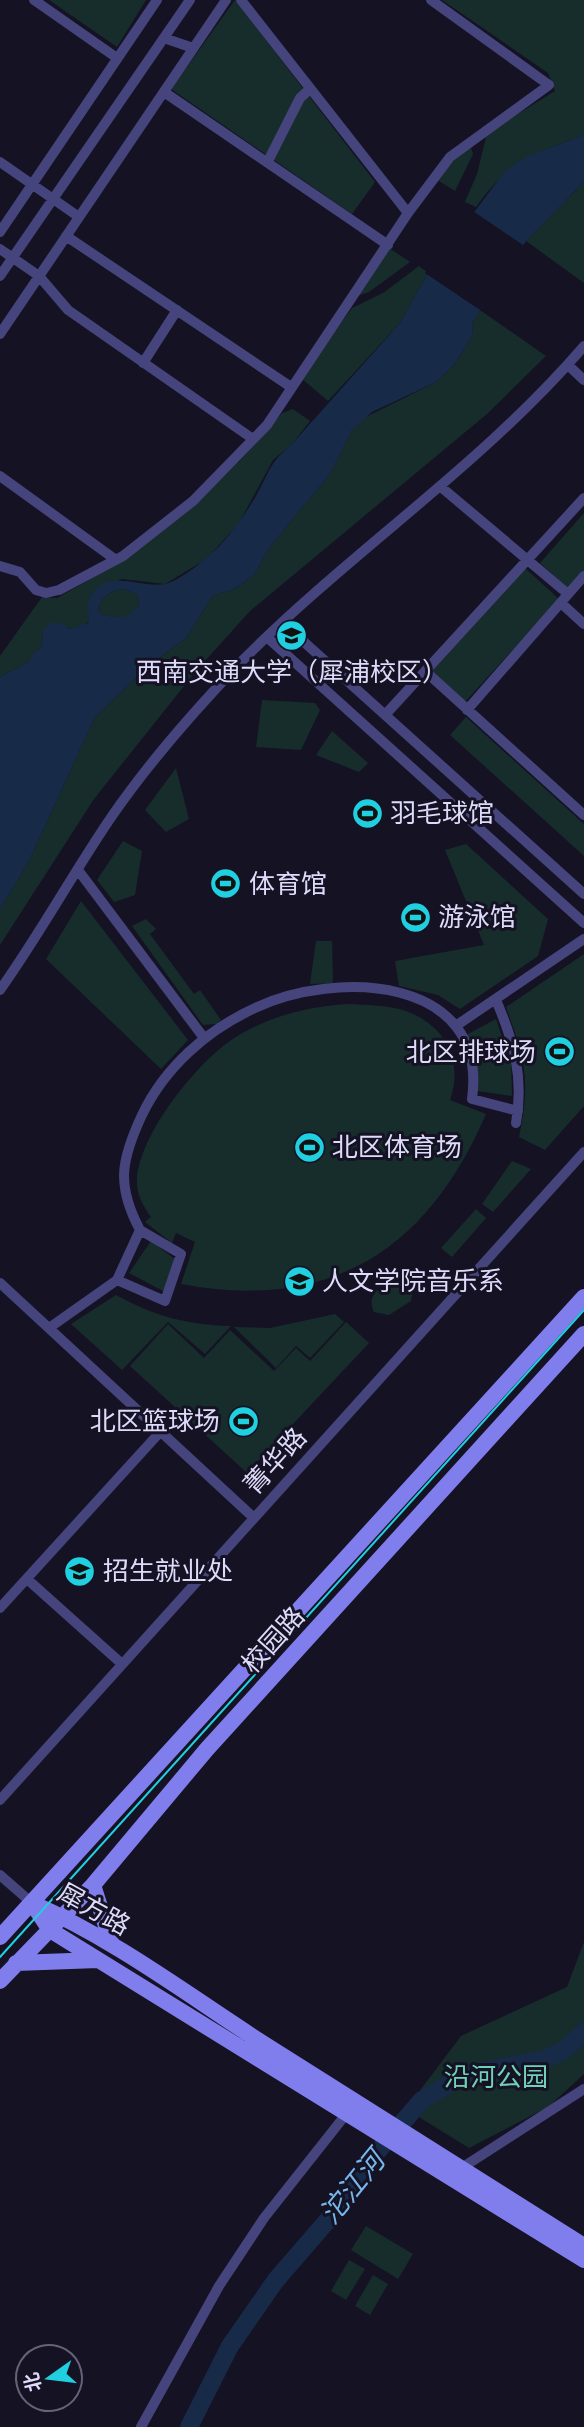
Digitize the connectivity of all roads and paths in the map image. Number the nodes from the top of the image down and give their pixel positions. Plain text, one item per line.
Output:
1 (34, 0) edge
2 (158, 0) edge
3 (190, 0) edge
4 (226, 0) edge
5 (241, 0) edge
6 (430, 0) edge
7 (164, 38) junction
8 (193, 48) junction
9 (117, 58) junction
10 (310, 89) junction
11 (164, 92) junction
12 (0, 162) edge
13 (268, 162) junction
14 (30, 185) junction
15 (52, 200) junction
16 (408, 213) junction
17 (79, 217) junction
18 (0, 232) edge
19 (66, 236) junction
20 (388, 246) junction
21 (0, 249) edge
22 (12, 258) junction
23 (0, 276) edge
24 (39, 276) junction
25 (177, 310) junction
26 (0, 334) edge
27 (584, 346) edge
28 (143, 363) junction
29 (568, 365) junction
30 (584, 380) edge
31 (291, 387) junction
32 (253, 439) junction
33 (0, 476) edge
34 (441, 487) junction
35 (584, 498) edge
36 (116, 560) junction
37 (527, 560) junction
38 (0, 566) edge
39 (584, 576) edge
40 (564, 598) junction
41 (284, 624) junction
42 (584, 624) edge
43 (269, 639) junction
44 (425, 671) junction
45 (467, 709) junction
46 (384, 715) junction
47 (584, 816) edge
48 (78, 870) junction
49 (584, 894) edge
50 (584, 923) edge
51 (584, 939) edge
52 (0, 990) edge
53 (496, 1000) junction
54 (457, 1025) junction
55 (204, 1038) junction
56 (584, 1152) edge
57 (140, 1230) junction
58 (117, 1280) junction
59 (0, 1283) edge
60 (584, 1297) edge
61 (49, 1328) junction
62 (584, 1334) edge
63 (161, 1431) junction
64 (254, 1518) junction
65 (27, 1579) junction
66 (0, 1608) edge
67 (122, 1664) junction
68 (0, 1800) edge
69 (0, 1875) edge
70 (93, 1885) junction
71 (32, 1903) junction
72 (65, 1916) junction
73 (50, 1930) junction
74 (0, 1937) edge
75 (112, 1945) junction
76 (98, 1960) junction
77 (16, 1963) junction
78 (0, 1981) edge
79 (584, 2089) edge
80 (347, 2113) junction
81 (386, 2131) junction
82 (412, 2147) junction
83 (460, 2169) junction
84 (584, 2246) edge
85 (584, 2260) edge
86 (142, 2427) edge

1 - 9 street
2 - 9 street
3 - 7 street
4 - 8 street
5 - 10 street
6 - 16 street
7 - 8 street
7 - 15 street
8 - 11 street
9 - 14 street
10 - 13 street
10 - 16 street
11 - 13 street
11 - 17 street
12 - 14 street
13 - 20 street
14 - 15 street
14 - 18 street
15 - 17 street
15 - 22 street
16 - 20 street
17 - 19 street
19 - 24 street
19 - 25 street
20 - 31 street
21 - 22 street
22 - 23 street
22 - 24 street
24 - 26 street
24 - 28 street
25 - 28 street
25 - 31 street
27 - 29 street
28 - 32 street
29 - 30 street
29 - 34 street
31 - 32 street
32 - 36 street
33 - 36 street
34 - 37 street
34 - 41 street
35 - 37 street
36 - 38 street
37 - 40 street
37 - 44 street
39 - 40 street
40 - 42 street
40 - 45 street
41 - 43 street
41 - 46 street
43 - 48 street
43 - 50 street
44 - 45 street
44 - 46 street
45 - 47 street
46 - 49 street
48 - 52 street
48 - 55 street
51 - 53 street
53 - 54 street
53 - 54 street
54 - 55 street
55 - 57 street
56 - 64 street, 菁华路
57 - 58 street
57 - 58 street
58 - 61 street
59 - 61 street
60 - 71 street, 校园路
61 - 63 street
62 - 70 street, 校园路
63 - 64 street
63 - 65 street
64 - 67 street, 菁华路
65 - 66 street
65 - 67 street
67 - 68 street, 菁华路
69 - 71 street
70 - 72 street, 校园路
70 - 75 street
71 - 72 street, 犀方路
71 - 73 street, 犀方路
71 - 74 street, 校园路
72 - 73 street, 校园路
72 - 75 street, 犀方路
73 - 76 street, 犀方路
73 - 77 street, 校园路
75 - 81 street, 犀方路
76 - 77 street
76 - 80 street, 犀方路
77 - 78 street, 校园路
79 - 83 street
80 - 81 street, 犀方路
80 - 86 street
81 - 82 street, 犀方路
82 - 83 street, 犀方路
82 - 85 street, 犀方路
83 - 84 street, 犀方路

